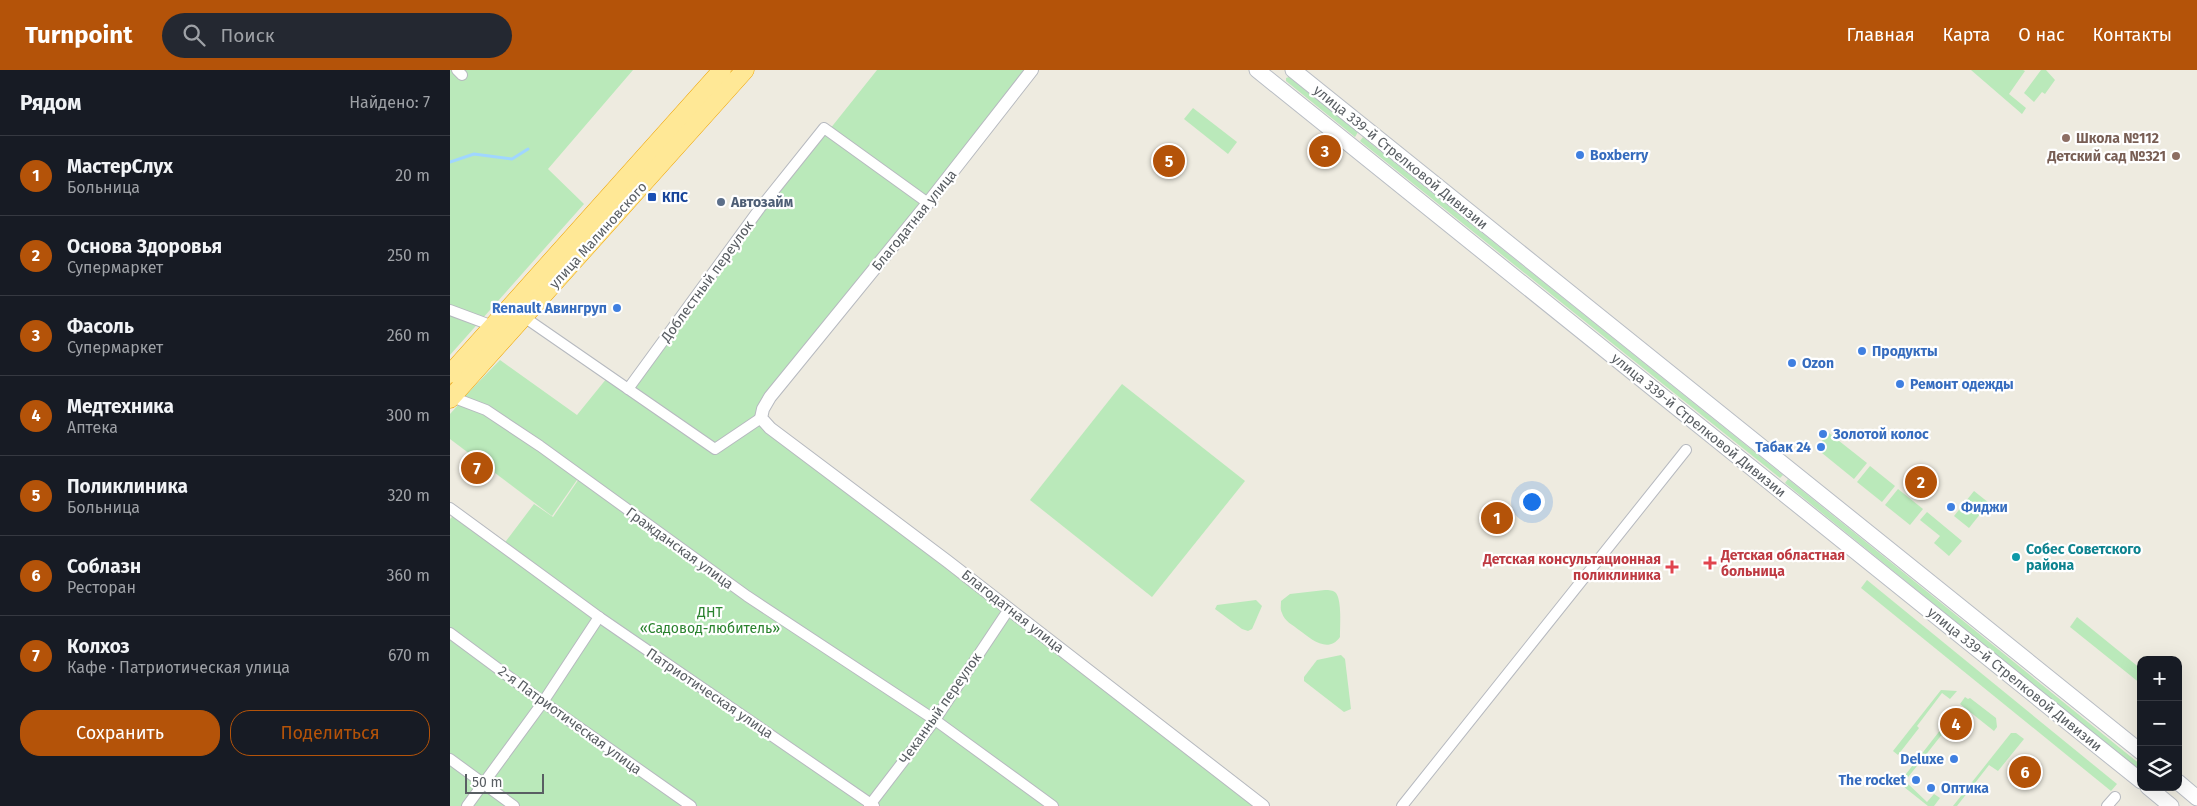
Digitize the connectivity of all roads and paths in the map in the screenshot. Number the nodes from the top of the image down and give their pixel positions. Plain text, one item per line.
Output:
1 (722, 70) edge
2 (745, 70) edge
3 (1032, 70) edge
4 (1257, 70) edge
5 (1280, 70) edge
6 (1293, 70) edge
7 (1277, 86) junction
8 (928, 203) junction
9 (450, 310) edge
10 (524, 317) junction
11 (493, 326) junction
12 (450, 374) edge
13 (628, 389) junction
14 (451, 398) edge
15 (761, 418) junction
16 (1686, 450) dead end
17 (450, 508) edge
18 (1009, 609) junction
19 (599, 618) junction
20 (450, 633) edge
21 (543, 702) junction
22 (935, 720) junction
23 (2137, 749) edge
24 (450, 760) edge
25 (2137, 778) edge
26 (483, 784) junction
27 (2182, 785) edge
28 (2153, 791) edge
29 (2114, 797) dead end
30 (2197, 798) edge
31 (871, 805) edge
32 (466, 806) edge
33 (514, 806) edge
34 (691, 806) edge
35 (1053, 806) edge
36 (1264, 806) edge
37 (1402, 806) edge
38 (2107, 806) edge
39 (2171, 806) edge

1 - 11 highway, улица Малиновского
2 - 10 highway, улица Малиновского
3 - 8 street, Благодатная улица
4 - 7 main road, улица 339-й Стрелковой Дивизии
5 - 7 main road
6 - 23 main road, улица 339-й Стрелковой Дивизии
7 - 25 main road, улица 339-й Стрелковой Дивизии
8 - 13 street, Доблестный переулок
8 - 15 street, Благодатная улица
9 - 11 street
10 - 13 street
10 - 14 highway, улица Малиновского
11 - 12 highway, улица Малиновского
13 - 15 street
14 - 22 street, Гражданская улица
15 - 18 street, Благодатная улица
16 - 37 street
17 - 19 street, Патриотическая улица
18 - 22 street, Чеканный переулок
18 - 36 street, Благодатная улица
19 - 21 street
19 - 31 street, Патриотическая улица
20 - 21 street, 2-я Патриотическая улица
21 - 26 street
21 - 34 street, 2-я Патриотическая улица
22 - 31 street, Чеканный переулок
22 - 35 street, Гражданская улица
24 - 26 street
26 - 32 street
26 - 33 street
27 - 30 main road
28 - 39 main road
29 - 38 street

